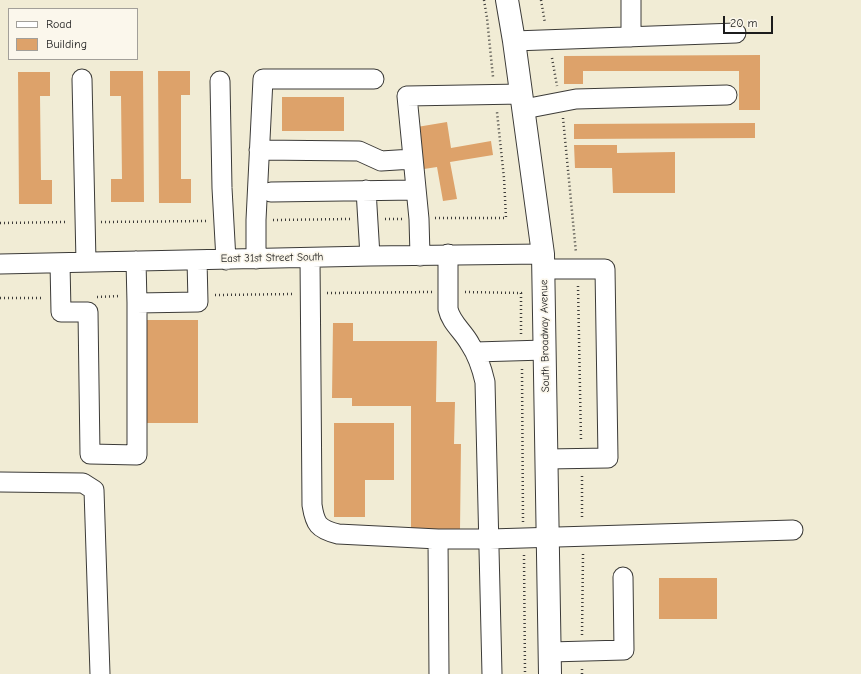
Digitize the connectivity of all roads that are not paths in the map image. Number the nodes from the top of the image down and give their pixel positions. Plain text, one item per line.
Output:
1 (507, 0) edge
2 (631, 0) edge
3 (736, 33) dead end
4 (632, 37) junction
5 (514, 41) junction
6 (82, 79) dead end
7 (374, 79) dead end
8 (220, 81) dead end
9 (727, 95) dead end
10 (523, 102) junction
11 (259, 150) junction
12 (413, 159) junction
13 (366, 190) junction
14 (416, 190) junction
15 (271, 192) dead end
16 (448, 254) junction
17 (370, 256) junction
18 (420, 256) junction
19 (310, 258) junction
20 (256, 259) junction
21 (197, 260) junction
22 (226, 260) junction
23 (136, 261) junction
24 (86, 262) junction
25 (543, 262) junction
26 (60, 263) junction
27 (0, 264) edge
28 (137, 300) junction
29 (545, 350) junction
30 (475, 352) junction
31 (547, 459) junction
32 (0, 482) edge
33 (793, 530) dead end
34 (548, 537) junction
35 (438, 539) junction
36 (490, 539) junction
37 (623, 577) dead end
38 (550, 652) junction
39 (100, 674) edge
40 (439, 674) edge
41 (492, 674) edge
42 (550, 674) edge

1 - 5 main road, South Broadway Avenue
2 - 4 street
3 - 4 street
4 - 5 street
5 - 10 main road, South Broadway Avenue
6 - 24 street
7 - 11 street
8 - 22 street
9 - 10 street
10 - 12 street
10 - 25 main road, South Broadway Avenue
11 - 12 street
11 - 20 street
12 - 14 street
13 - 14 street
13 - 15 street
13 - 17 street
14 - 18 street
16 - 18 street, East 31st Street South
16 - 25 street, East 31st Street South
16 - 30 street
17 - 18 street, East 31st Street South
17 - 19 street, East 31st Street South
19 - 20 street, East 31st Street South
19 - 35 street
20 - 22 street, East 31st Street South
21 - 22 street, East 31st Street South
21 - 23 street, East 31st Street South
21 - 28 street
23 - 24 street, East 31st Street South
23 - 28 street
24 - 26 street, East 31st Street South
25 - 29 main road, South Broadway Avenue
25 - 31 street, East 31st Street South
26 - 27 street, East 31st Street South
26 - 28 street
29 - 30 street
29 - 31 main road, South Broadway Avenue
30 - 36 street
31 - 34 main road, South Broadway Avenue
32 - 39 street
33 - 34 street
34 - 36 street
34 - 38 main road, South Broadway Avenue
35 - 36 street
35 - 40 street
36 - 41 street
37 - 38 street
38 - 42 main road, South Broadway Avenue

